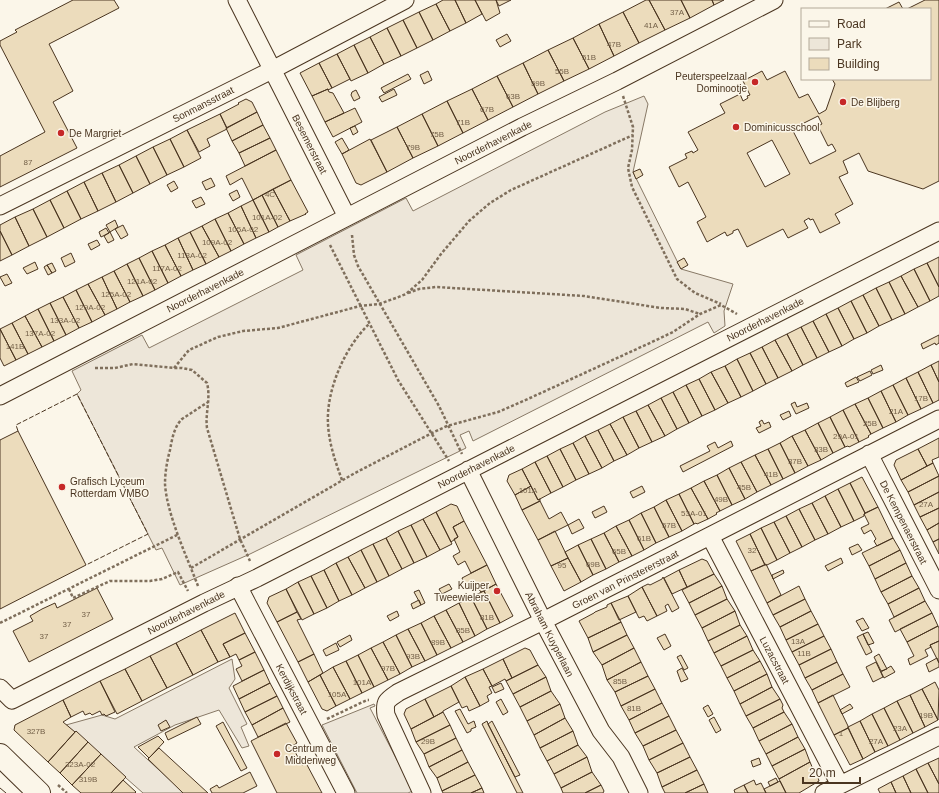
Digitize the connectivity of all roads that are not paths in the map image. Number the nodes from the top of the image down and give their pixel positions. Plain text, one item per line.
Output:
1 (237, 0) edge
2 (405, 0) edge
3 (774, 0) edge
4 (272, 70) junction
5 (0, 206) edge
6 (347, 217) junction
7 (939, 230) edge
8 (0, 396) edge
9 (939, 419) edge
10 (869, 454) junction
11 (462, 473) junction
12 (710, 536) junction
13 (238, 586) junction
14 (939, 590) edge
15 (543, 621) junction
16 (0, 688) edge
17 (939, 736) edge
18 (0, 755) edge
19 (840, 785) junction
20 (39, 793) edge
21 (346, 793) edge
22 (422, 793) edge
23 (640, 793) edge
24 (824, 793) edge

1 - 4 street, Besemerstraat
2 - 4 street, Sonmansstraat
3 - 6 street, Noorderhavenkade
4 - 5 street, Sonmansstraat
4 - 6 street, Besemerstraat
6 - 8 street, Noorderhavenkade
7 - 11 street, Noorderhavenkade
9 - 10 street, Groen van Prinstererstraat
10 - 12 street, Groen van Prinstererstraat
10 - 14 street, De Kempenaerstraat
11 - 13 street, Noorderhavenkade
11 - 15 street, Abraham Kuyperlaan
12 - 15 street, Groen van Prinstererstraat
12 - 19 street, Luzacstraat
13 - 16 street, Noorderhavenkade
13 - 21 street, Kerdijkstraat
15 - 22 street, Groen van Prinstererstraat
15 - 23 street, Abraham Kuyperlaan
17 - 19 street
18 - 20 main road
19 - 24 street

